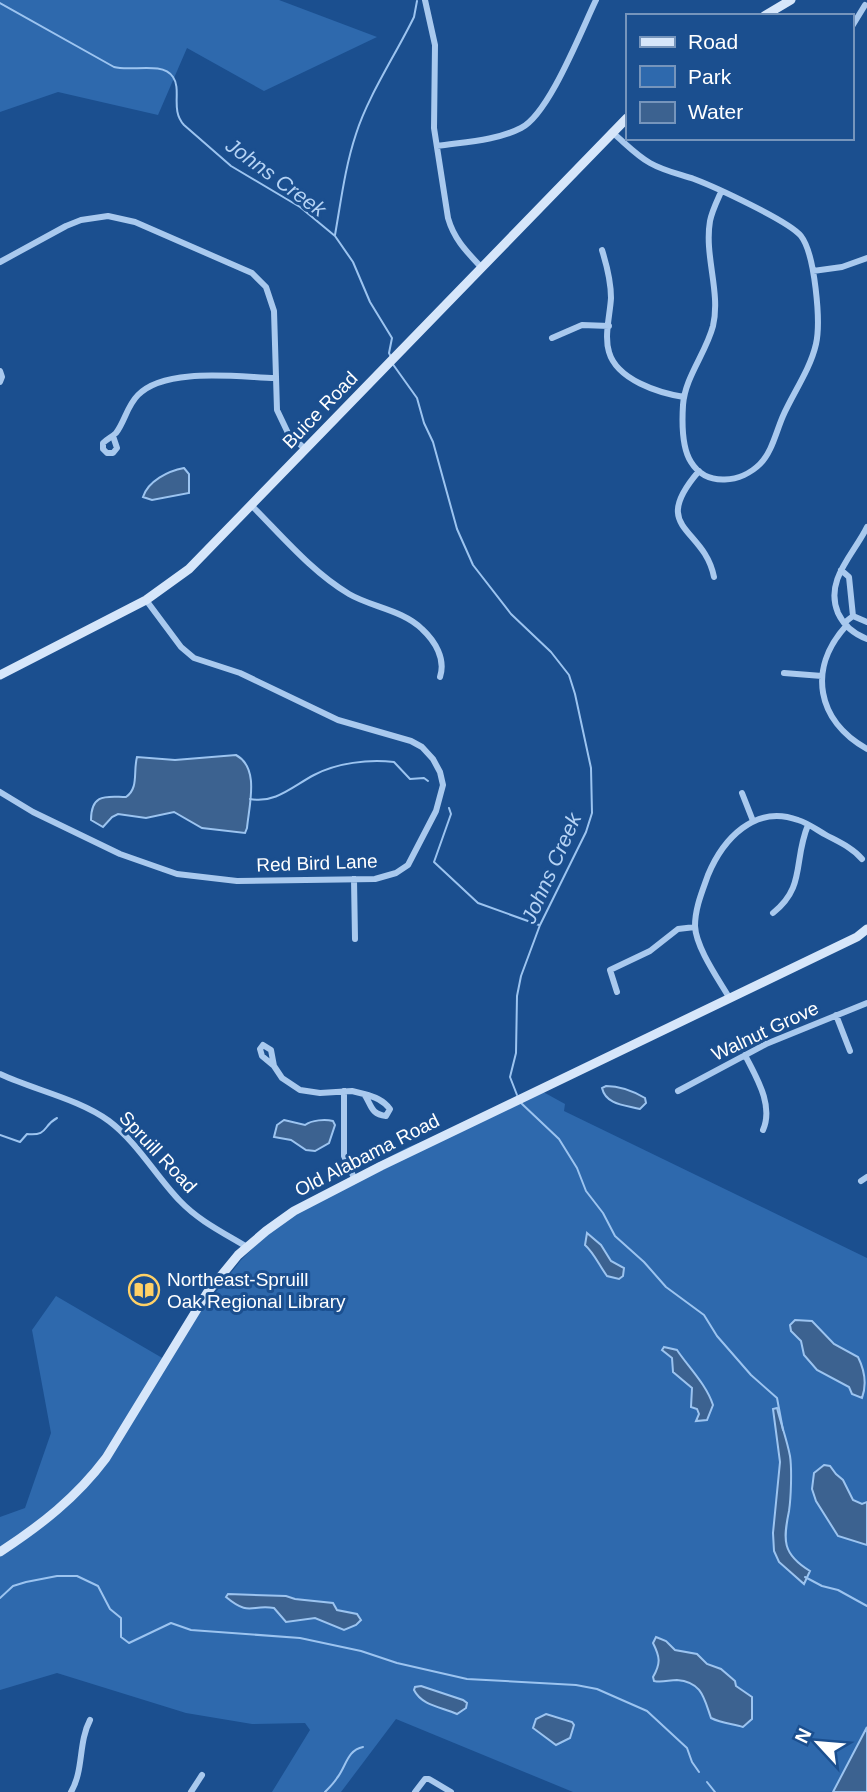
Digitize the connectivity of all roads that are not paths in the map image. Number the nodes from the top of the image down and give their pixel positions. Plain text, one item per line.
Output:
1 (425, 0) edge
2 (596, 0) edge
3 (791, 0) edge
4 (864, 4) edge
5 (767, 14) edge
6 (853, 24) edge
7 (626, 119) edge
8 (613, 133) junction
9 (436, 146) junction
10 (721, 192) junction
11 (602, 250) dead end
12 (867, 258) edge
13 (0, 262) edge
14 (481, 267) junction
15 (813, 271) junction
16 (609, 326) junction
17 (552, 338) dead end
18 (0, 372) edge
19 (275, 378) junction
20 (0, 382) edge
21 (684, 397) junction
22 (113, 436) dead end
23 (306, 450) junction
24 (699, 471) junction
25 (252, 506) junction
26 (867, 527) edge
27 (841, 570) junction
28 (714, 576) dead end
29 (146, 600) junction
30 (853, 616) junction
31 (867, 622) edge
32 (845, 625) junction
33 (867, 639) edge
34 (432, 671) dead end
35 (784, 673) dead end
36 (0, 675) edge
37 (822, 676) junction
38 (867, 749) edge
39 (0, 792) edge
40 (742, 793) dead end
41 (753, 821) junction
42 (808, 825) junction
43 (862, 859) dead end
44 (354, 879) junction
45 (772, 913) dead end
46 (695, 927) junction
47 (867, 929) edge
48 (355, 939) dead end
49 (617, 992) dead end
50 (730, 999) junction
51 (867, 1003) edge
52 (836, 1015) junction
53 (850, 1051) dead end
54 (745, 1055) junction
55 (274, 1066) dead end
56 (0, 1074) edge
57 (344, 1091) junction
58 (678, 1091) dead end
59 (364, 1094) dead end
60 (762, 1130) dead end
61 (355, 1180) junction
62 (247, 1247) junction
63 (0, 1552) edge
64 (90, 1720) dead end
65 (202, 1775) dead end
66 (71, 1792) edge
67 (191, 1792) edge
68 (415, 1792) edge
69 (451, 1792) edge

1 - 9 street
2 - 9 street
3 - 5 main road
4 - 6 street
7 - 8 main road, Buice Road
8 - 10 street
8 - 14 main road, Buice Road
9 - 14 street
10 - 15 street
10 - 21 street
11 - 16 street
12 - 15 street
13 - 19 street
14 - 23 main road, Buice Road
15 - 24 street
16 - 17 street
16 - 21 street
18 - 20 street
19 - 22 street
19 - 23 street
21 - 24 street
23 - 25 main road, Buice Road
24 - 28 street
25 - 29 main road, Buice Road
25 - 34 street
26 - 27 street
27 - 30 street
27 - 32 street
29 - 36 main road, Buice Road
29 - 44 street, Red Bird Lane
30 - 31 street
30 - 32 street
32 - 33 street
32 - 37 street
35 - 37 street
37 - 38 street
39 - 44 street, Red Bird Lane
40 - 41 street
41 - 42 street
41 - 46 street
42 - 43 street
42 - 45 street
44 - 48 street
46 - 49 street
46 - 50 street
47 - 50 main road, Old Alabama Road
50 - 61 main road, Old Alabama Road
51 - 52 street, Walnut Grove
52 - 53 street
52 - 54 street, Walnut Grove
54 - 58 street, Walnut Grove
54 - 60 street
55 - 57 street
56 - 62 street, Spruill Road
57 - 59 street
57 - 61 street
61 - 62 main road, Old Alabama Road
62 - 63 main road, Old Alabama Road
64 - 66 street
65 - 67 street
68 - 69 street

